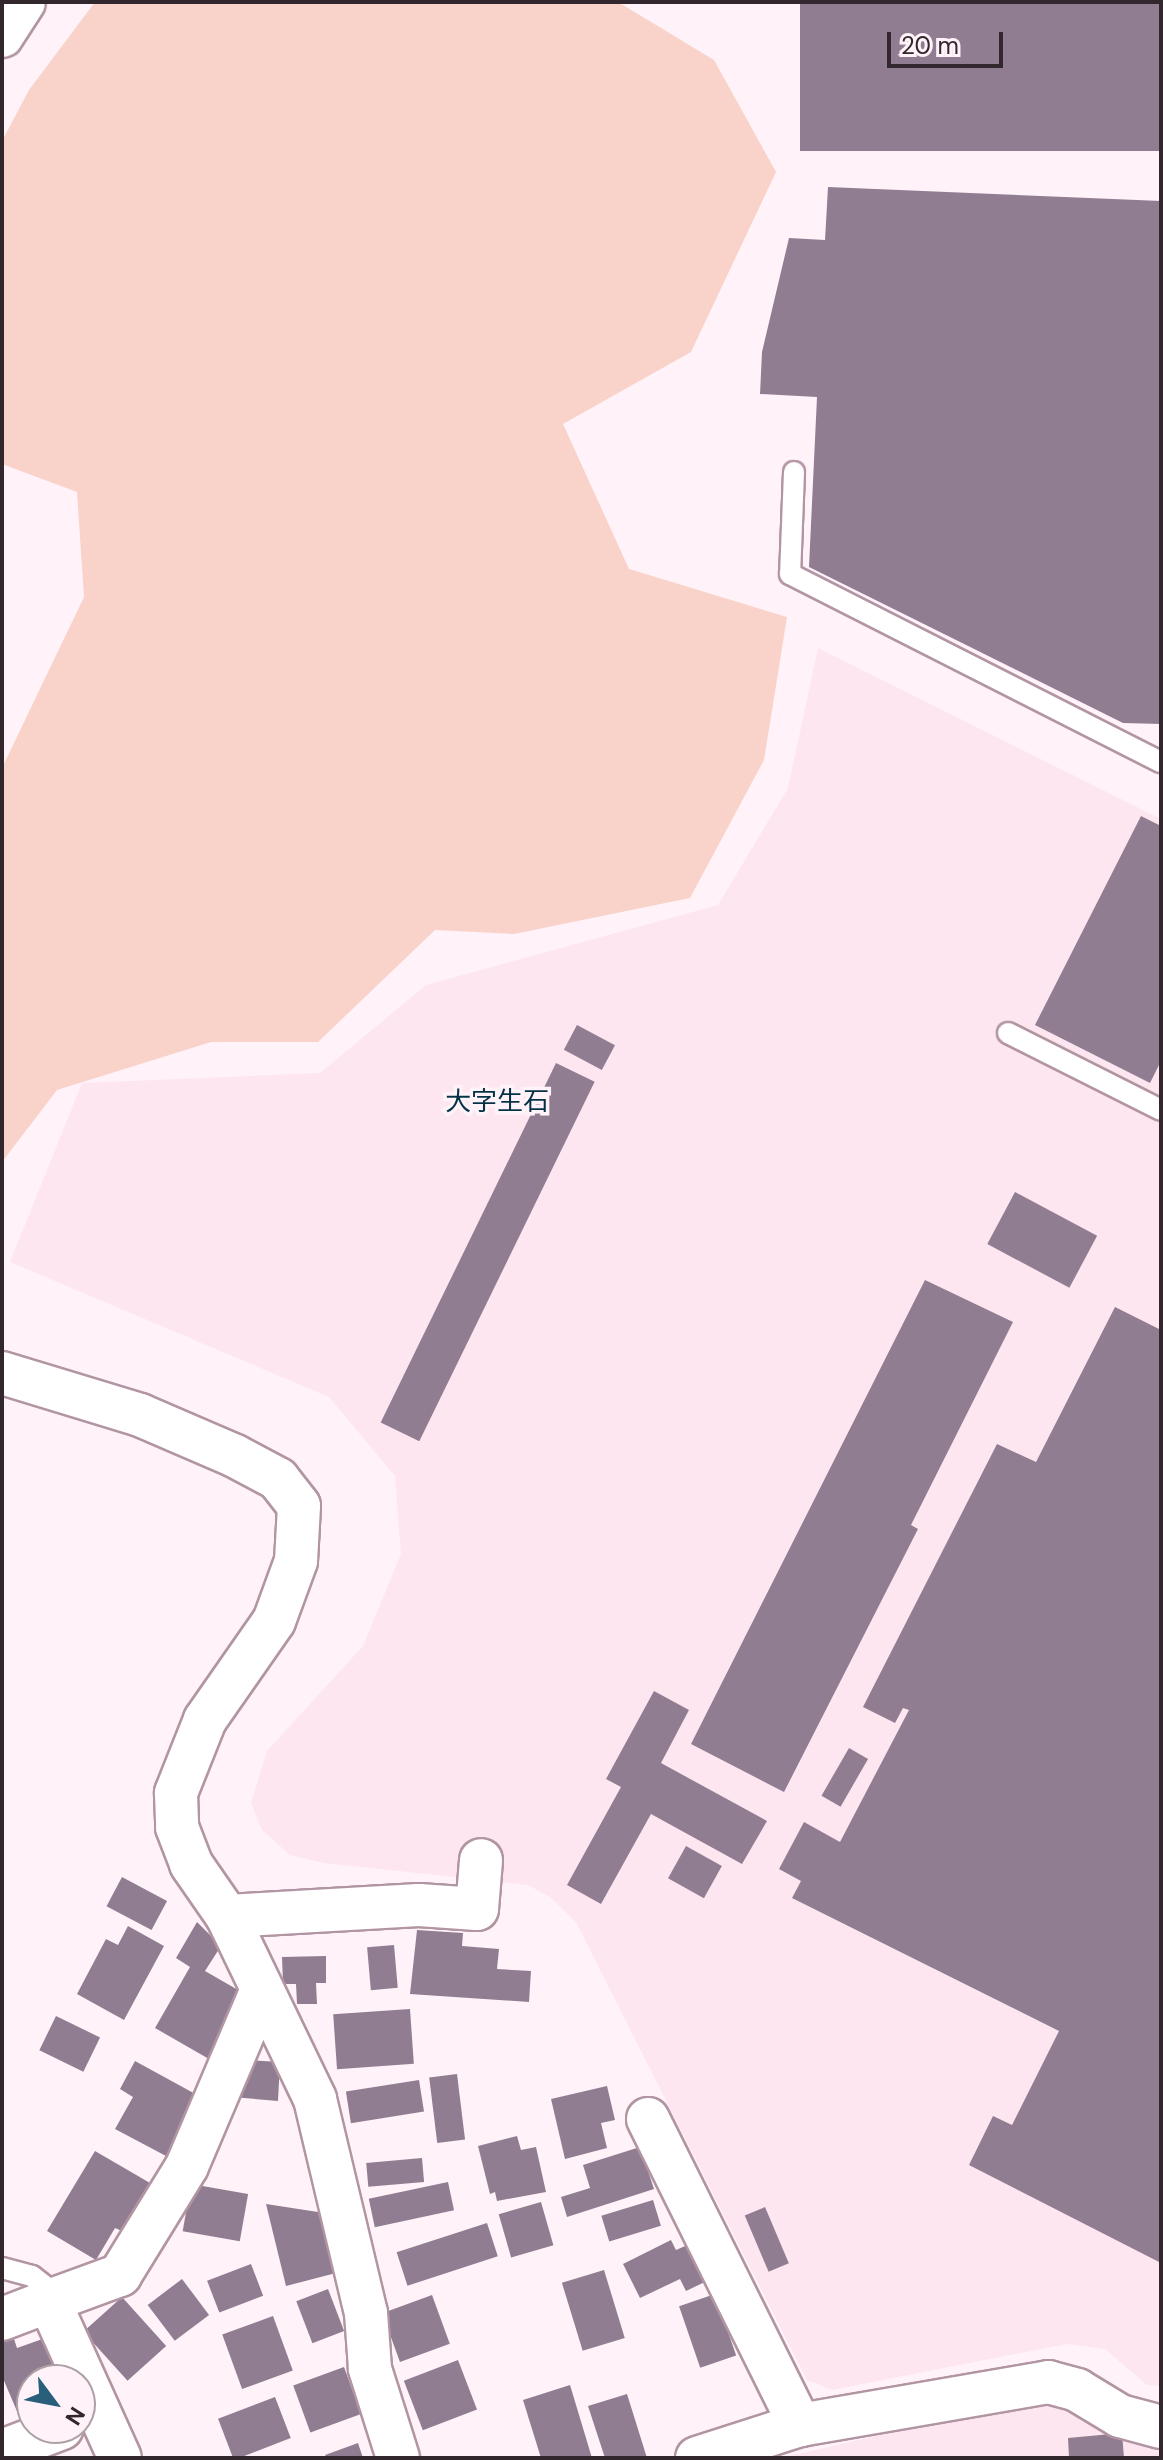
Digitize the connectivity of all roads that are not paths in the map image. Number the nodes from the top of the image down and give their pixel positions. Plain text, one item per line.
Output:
1 (794, 472) dead end
2 (1161, 762) edge
3 (1008, 1033) dead end
4 (1161, 1110) edge
5 (2, 1373) edge
6 (481, 1860) dead end
7 (227, 1916) junction
8 (261, 1992) junction
9 (648, 2119) dead end
10 (2, 2268) edge
11 (54, 2299) junction
12 (2, 2319) edge
13 (75, 2364) edge
14 (96, 2423) edge
15 (800, 2425) junction
16 (1161, 2427) edge
17 (120, 2458) edge
18 (398, 2458) edge
19 (697, 2458) edge

1 - 2 lane
3 - 4 lane
5 - 7 street
6 - 7 street
7 - 8 street
8 - 11 street
8 - 18 street
9 - 15 street
10 - 11 lane
11 - 12 street
11 - 13 street
14 - 17 street
15 - 16 street
15 - 19 street

